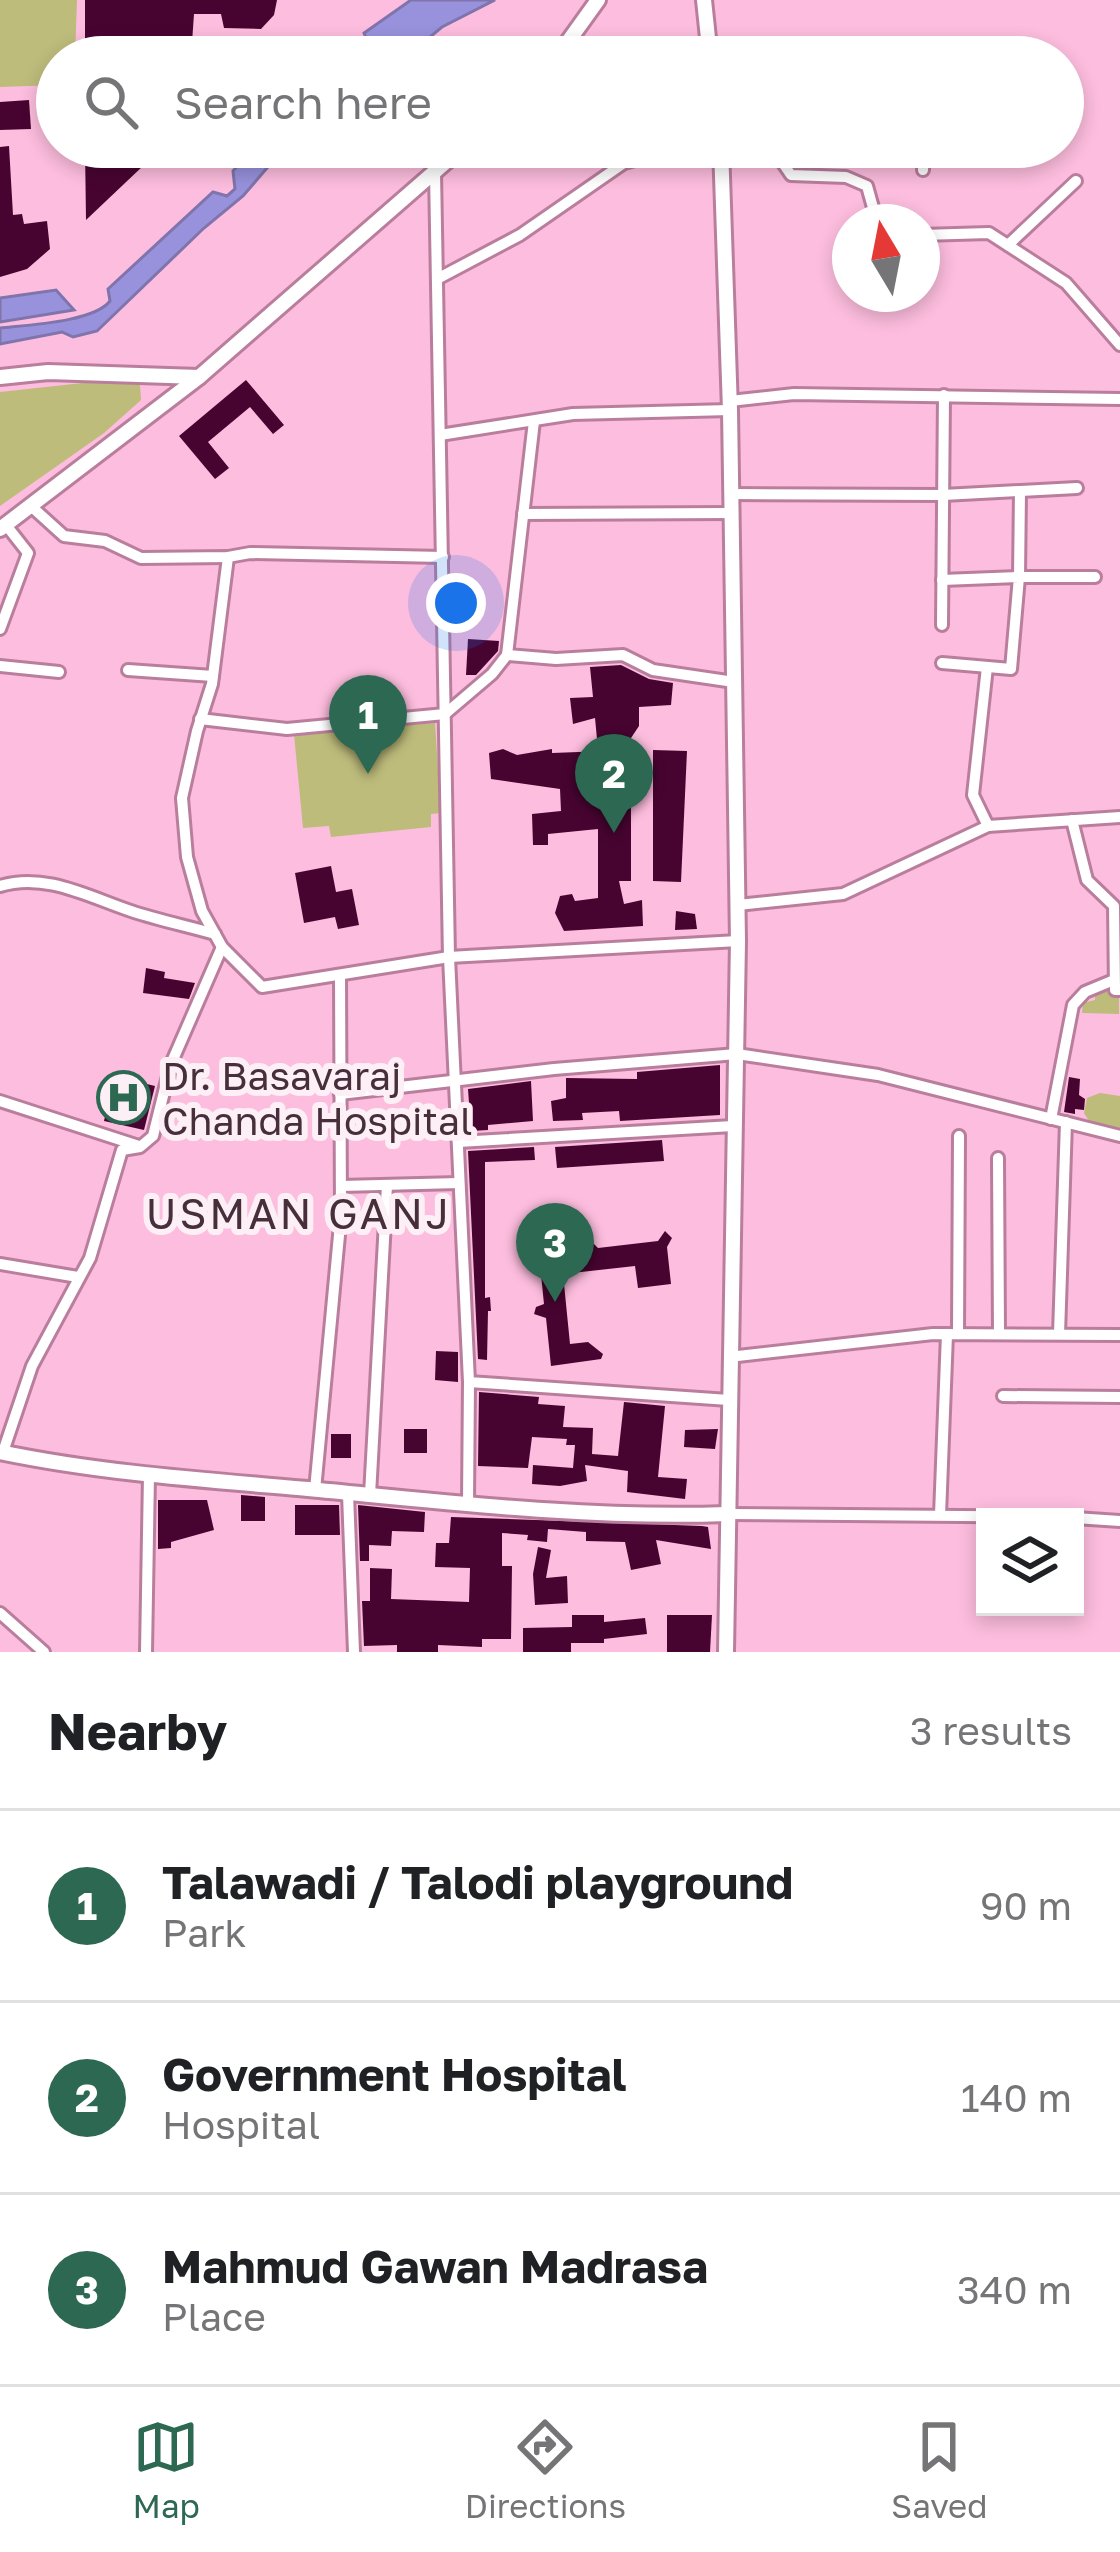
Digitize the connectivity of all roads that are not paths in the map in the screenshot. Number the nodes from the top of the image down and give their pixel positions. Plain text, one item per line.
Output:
1 (598, 0) edge
2 (704, 0) edge
3 (572, 36) edge
4 (708, 36) edge
5 (439, 168) edge
6 (617, 168) edge
7 (722, 168) edge
8 (786, 168) edge
9 (435, 172) junction
10 (1076, 181) dead end
11 (872, 204) edge
12 (940, 234) edge
13 (1008, 245) junction
14 (437, 279) junction
15 (1120, 345) edge
16 (0, 377) edge
17 (199, 377) junction
18 (944, 395) junction
19 (1120, 399) edge
20 (730, 405) junction
21 (534, 421) junction
22 (440, 435) junction
23 (1077, 488) dead end
24 (1019, 490) junction
25 (731, 494) junction
26 (943, 495) junction
27 (32, 507) junction
28 (523, 514) junction
29 (731, 514) junction
30 (3, 527) edge
31 (228, 557) junction
32 (443, 557) junction
33 (1019, 577) junction
34 (1095, 577) dead end
35 (942, 580) junction
36 (942, 625) dead end
37 (0, 628) edge
38 (506, 655) junction
39 (942, 663) dead end
40 (0, 666) edge
41 (987, 667) junction
42 (128, 670) dead end
43 (59, 672) dead end
44 (213, 676) junction
45 (734, 682) junction
46 (445, 714) junction
47 (200, 719) junction
48 (1120, 817) edge
49 (1072, 820) junction
50 (988, 826) junction
51 (0, 886) edge
52 (738, 905) junction
53 (215, 934) junction
54 (739, 941) junction
55 (222, 947) junction
56 (449, 957) junction
57 (340, 976) junction
58 (1117, 985) edge
59 (736, 1054) junction
60 (458, 1081) junction
61 (340, 1094) junction
62 (0, 1101) edge
63 (1051, 1119) junction
64 (1066, 1122) junction
65 (733, 1126) junction
66 (959, 1136) dead end
67 (1120, 1136) edge
68 (458, 1142) junction
69 (140, 1147) junction
70 (998, 1158) dead end
71 (459, 1183) junction
72 (387, 1185) junction
73 (340, 1186) junction
74 (0, 1264) edge
75 (78, 1276) junction
76 (952, 1334) junction
77 (999, 1334) junction
78 (1059, 1334) junction
79 (1120, 1335) edge
80 (729, 1357) junction
81 (469, 1382) junction
82 (1003, 1396) dead end
83 (1120, 1397) edge
84 (729, 1400) junction
85 (2, 1452) edge
86 (148, 1475) junction
87 (315, 1490) junction
88 (348, 1494) junction
89 (370, 1496) junction
90 (468, 1502) junction
91 (727, 1514) junction
92 (940, 1515) junction
93 (976, 1516) edge
94 (1084, 1518) edge
95 (1120, 1520) edge
96 (0, 1613) edge
97 (44, 1652) edge
98 (146, 1652) edge
99 (354, 1652) edge
100 (726, 1652) edge

1 - 3 street
2 - 4 street
5 - 9 street
6 - 14 street
7 - 20 street
8 - 11 street
9 - 14 street
9 - 17 street
10 - 13 street
12 - 13 street
13 - 15 street
14 - 22 street
16 - 17 street
17 - 27 street
18 - 19 street
18 - 20 street
18 - 26 street
20 - 21 street
20 - 25 street
21 - 22 street
21 - 28 street
22 - 32 street
23 - 24 street
24 - 26 street
24 - 33 street
25 - 26 street
25 - 29 street
26 - 35 street
27 - 30 street
27 - 31 street
28 - 29 street
28 - 38 street
29 - 45 street
30 - 37 street
31 - 32 street
31 - 44 street
32 - 46 street
33 - 34 street
33 - 35 street
33 - 41 street
35 - 36 street
38 - 45 street
38 - 46 street
39 - 41 street
40 - 43 street
41 - 50 street
42 - 44 street
44 - 47 street
45 - 52 street
46 - 47 street
46 - 56 street
47 - 53 street
48 - 49 street
49 - 50 street
49 - 58 street
50 - 52 street
51 - 53 street
52 - 54 street
53 - 55 street
54 - 56 street
54 - 59 street
55 - 57 street
55 - 69 street
56 - 57 street
56 - 60 street
57 - 61 street
58 - 63 street
59 - 60 street
59 - 63 street
59 - 65 street
60 - 61 street
60 - 68 street
61 - 73 street
62 - 69 street
63 - 64 street
64 - 67 street
64 - 78 street
65 - 68 street
65 - 80 street
66 - 76 street
68 - 71 street
69 - 75 street
70 - 77 street
71 - 72 street
71 - 81 street
72 - 73 street
72 - 89 street
73 - 87 street
74 - 75 street
75 - 85 street
76 - 77 street
76 - 80 street
76 - 92 street
77 - 78 street
78 - 79 street
80 - 84 street
81 - 84 street
81 - 90 street
82 - 83 street
84 - 91 street
85 - 86 street
86 - 87 street
86 - 98 street
87 - 88 street
88 - 89 street
88 - 99 street
89 - 90 street
90 - 91 street
91 - 92 street
91 - 100 street
92 - 93 street
94 - 95 street
96 - 97 street

